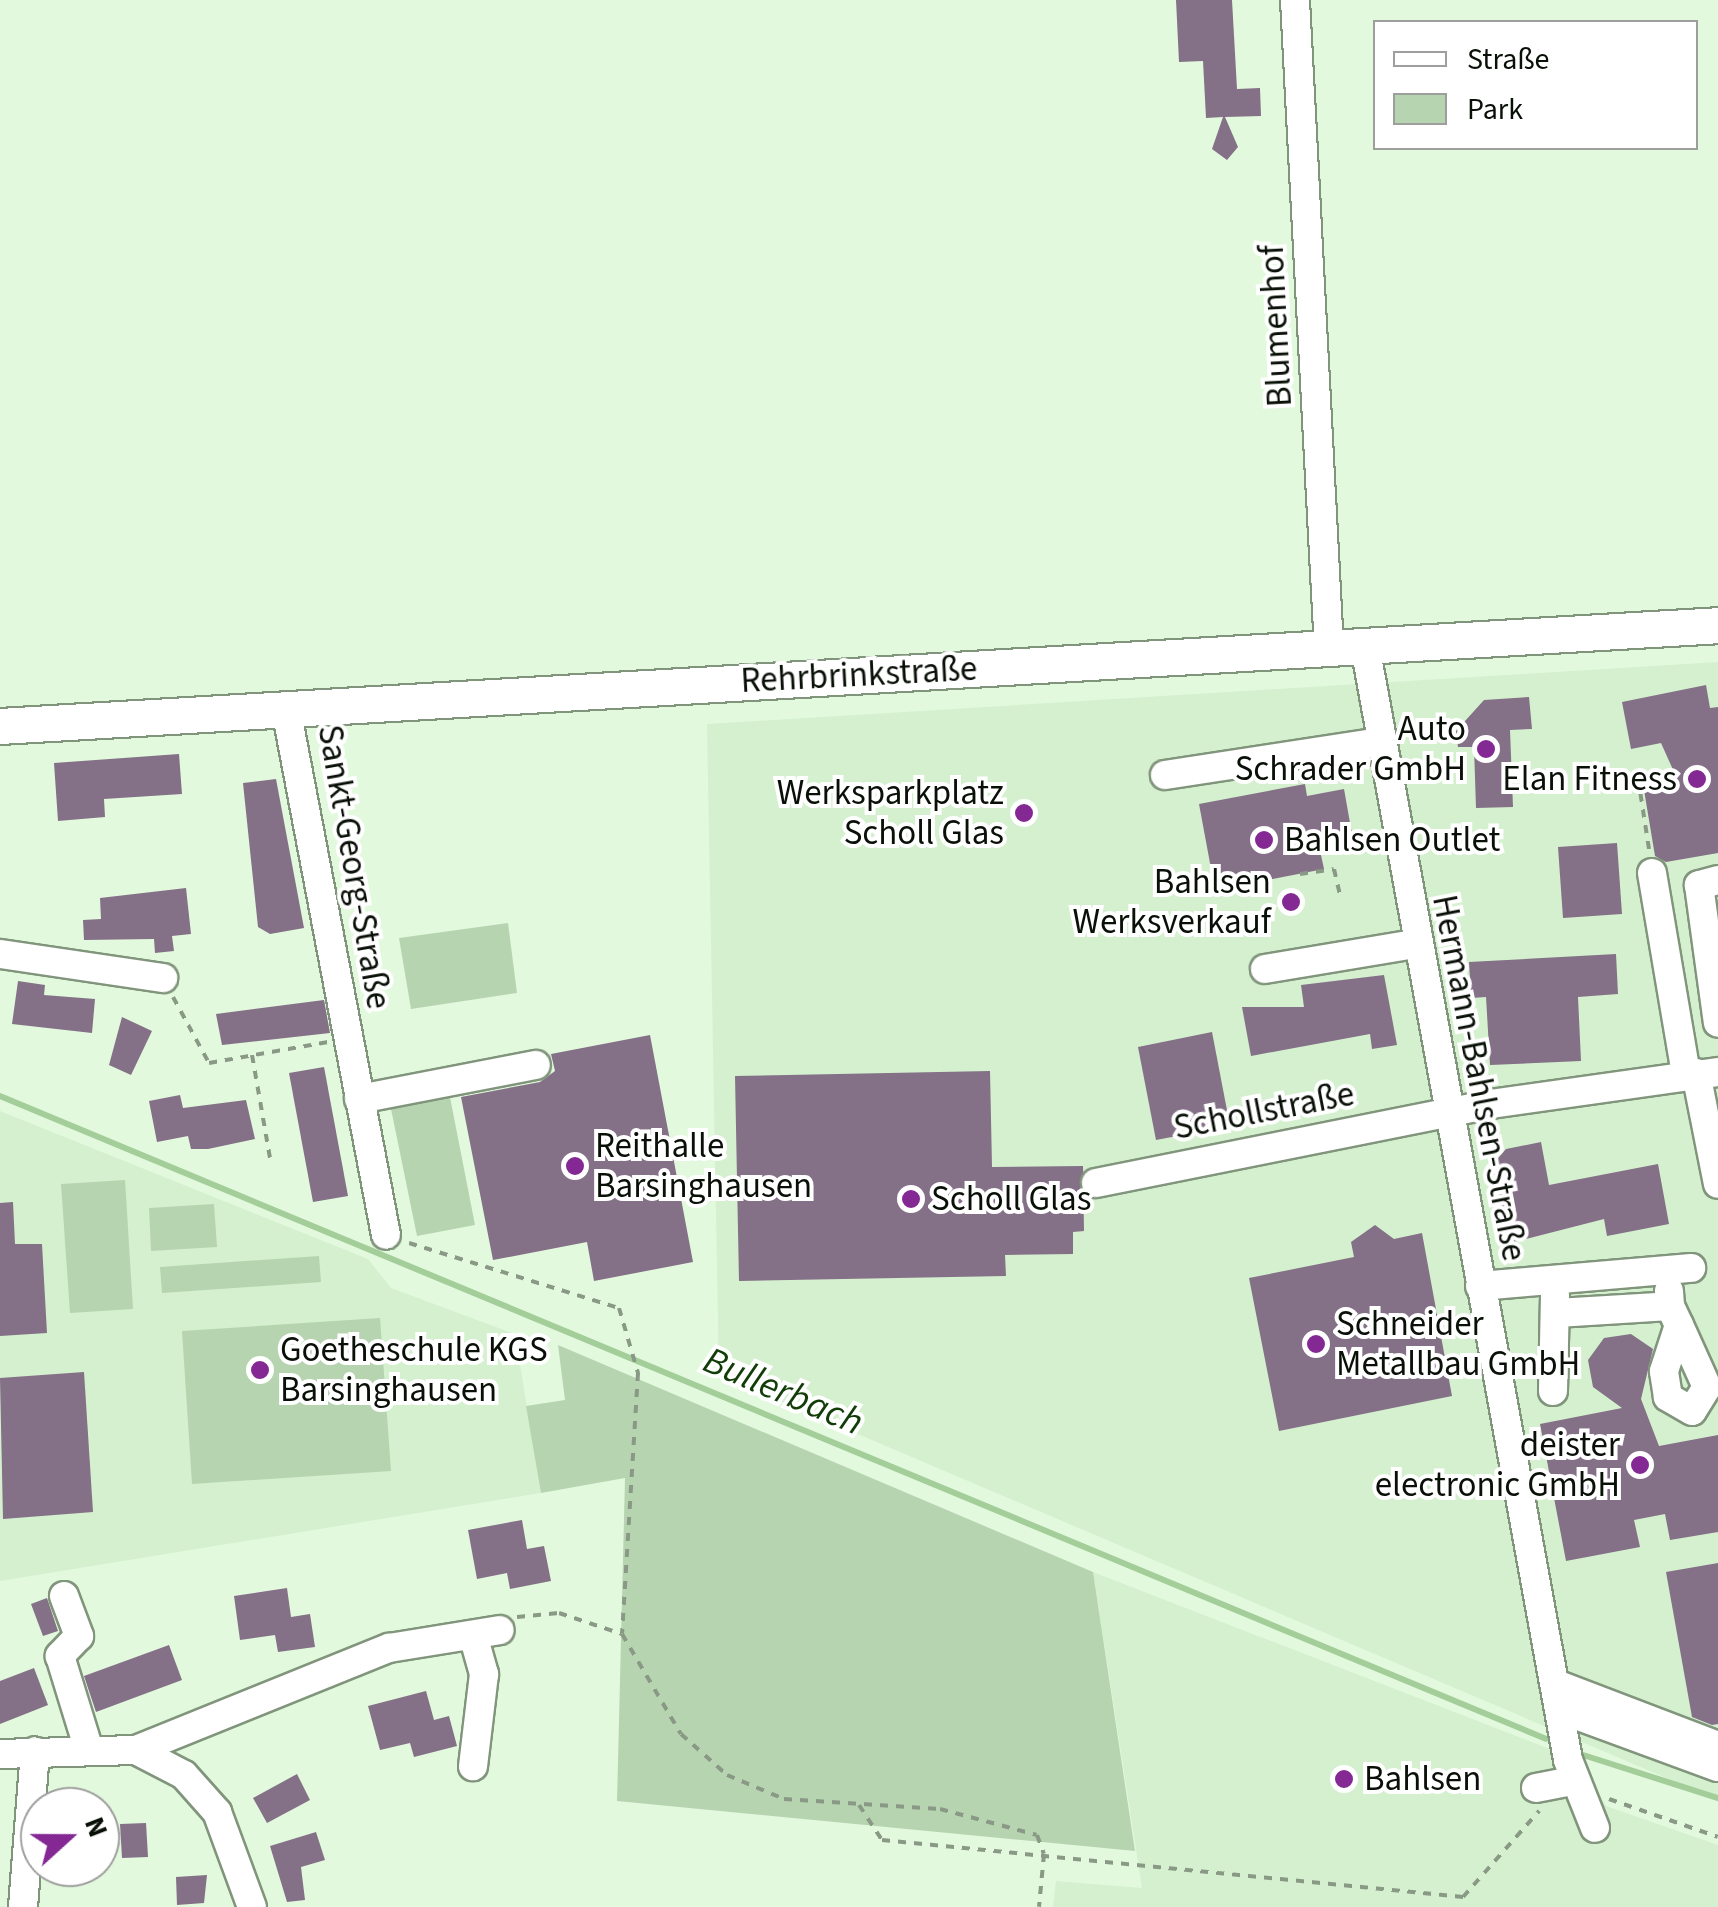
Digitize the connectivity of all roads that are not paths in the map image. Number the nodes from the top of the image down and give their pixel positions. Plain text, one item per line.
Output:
1 (1295, 0) edge
2 (1718, 626) edge
3 (1365, 646) junction
4 (1329, 648) junction
5 (286, 709) junction
6 (0, 726) edge
7 (1380, 742) junction
8 (1165, 775) dead end
9 (1652, 873) road end
10 (1718, 880) edge
11 (1414, 944) junction
12 (0, 954) edge
13 (1266, 969) dead end
14 (162, 978) road end
15 (1718, 1023) edge
16 (536, 1065) dead end
17 (1700, 1073) edge
18 (359, 1099) junction
19 (1448, 1112) junction
20 (1096, 1183) dead end
21 (1718, 1184) edge
22 (386, 1236) road end
23 (1554, 1279) junction
24 (1480, 1286) junction
25 (1557, 1313) junction
26 (1553, 1391) dead end
27 (64, 1596) dead end
28 (1558, 1696) junction
29 (1718, 1746) edge
30 (89, 1750) junction
31 (136, 1750) junction
32 (35, 1751) junction
33 (0, 1754) edge
34 (473, 1766) dead end
35 (1718, 1768) edge
36 (1573, 1779) junction
37 (1536, 1788) dead end
38 (1595, 1828) dead end
39 (23, 1907) edge
40 (252, 1907) edge

1 - 4 street, Blumenhof
2 - 3 main road, Rehrbrinkstraße
3 - 4 main road, Rehrbrinkstraße
3 - 7 street, Hermann-Bahlsen-Straße
4 - 5 main road, Rehrbrinkstraße
5 - 6 main road, Rehrbrinkstraße
5 - 18 street, Sankt-Georg-Straße
7 - 8 street
7 - 11 street, Hermann-Bahlsen-Straße
9 - 17 street
10 - 15 street
11 - 13 street
11 - 19 street, Hermann-Bahlsen-Straße
12 - 14 street
16 - 18 street
17 - 19 street, Schollstraße
17 - 21 street
18 - 22 street, Sankt-Georg-Straße
19 - 20 street, Schollstraße
19 - 24 street, Hermann-Bahlsen-Straße
23 - 24 street
23 - 25 street
23 - 25 street
24 - 28 street, Hermann-Bahlsen-Straße
25 - 26 street
27 - 30 street
28 - 29 street
28 - 35 street
28 - 36 street, Hermann-Bahlsen-Straße
30 - 31 street
30 - 32 street
31 - 34 street
31 - 40 street
32 - 33 street
32 - 39 street
36 - 37 street
36 - 38 street, Hermann-Bahlsen-Straße

